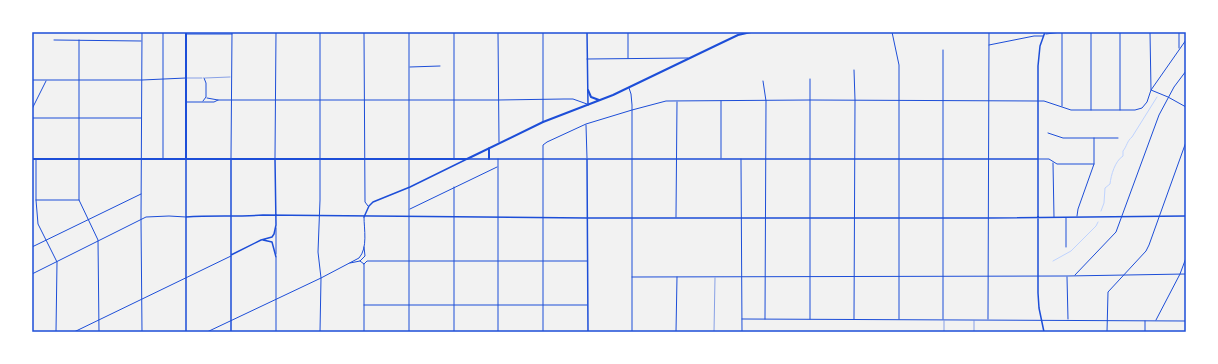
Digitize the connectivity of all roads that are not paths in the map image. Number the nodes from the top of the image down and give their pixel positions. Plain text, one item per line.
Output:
1 (142, 32) edge
2 (163, 32) edge
3 (276, 32) edge
4 (320, 32) edge
5 (364, 32) edge
6 (409, 32) edge
7 (454, 32) edge
8 (498, 32) edge
9 (543, 32) edge
10 (587, 32) edge
11 (628, 32) edge
12 (751, 32) edge
13 (892, 32) edge
14 (989, 32) edge
15 (1061, 32) edge
16 (1091, 32) edge
17 (1120, 32) edge
18 (1150, 32) edge
19 (1179, 32) edge
20 (186, 33) edge
21 (232, 33) edge
22 (1045, 33) edge
23 (1043, 36) junction
24 (54, 40) dead end
25 (79, 40) junction
26 (1186, 40) edge
27 (142, 41) junction
28 (989, 45) junction
29 (1179, 48) junction
30 (943, 50) dead end
31 (690, 58) junction
32 (587, 59) junction
33 (628, 59) junction
34 (440, 66) dead end
35 (409, 67) junction
36 (854, 70) dead end
37 (1186, 71) edge
38 (232, 77) junction
39 (186, 78) junction
40 (204, 78) junction
41 (810, 79) dead end
42 (32, 80) edge
43 (47, 80) junction
44 (80, 80) junction
45 (142, 80) junction
46 (163, 80) junction
47 (763, 81) dead end
48 (629, 88) junction
49 (588, 90) junction
50 (1151, 90) junction
51 (206, 97) junction
52 (1168, 97) junction
53 (218, 100) junction
54 (276, 100) junction
55 (365, 100) junction
56 (409, 100) junction
57 (454, 100) junction
58 (498, 100) junction
59 (543, 100) junction
60 (600, 100) junction
61 (810, 100) junction
62 (855, 100) junction
63 (899, 100) junction
64 (232, 101) junction
65 (320, 101) junction
66 (677, 101) junction
67 (721, 101) junction
68 (766, 101) junction
69 (944, 101) junction
70 (989, 101) junction
71 (1038, 101) junction
72 (186, 102) junction
73 (202, 102) junction
74 (588, 105) junction
75 (1062, 107) junction
76 (1186, 107) edge
77 (32, 109) edge
78 (632, 110) junction
79 (1091, 110) junction
80 (1120, 110) junction
81 (32, 118) edge
82 (79, 118) junction
83 (142, 118) junction
84 (543, 122) junction
85 (586, 124) junction
86 (1048, 133) dead end
87 (1094, 138) junction
88 (1118, 138) dead end
89 (1186, 142) edge
90 (498, 143) junction
91 (489, 148) junction
92 (364, 158) junction
93 (631, 158) junction
94 (32, 159) edge
95 (36, 159) junction
96 (79, 159) junction
97 (142, 159) junction
98 (163, 159) junction
99 (186, 159) junction
100 (231, 159) junction
101 (275, 159) junction
102 (320, 159) junction
103 (409, 159) junction
104 (454, 159) junction
105 (467, 159) junction
106 (489, 159) junction
107 (498, 159) junction
108 (543, 159) junction
109 (587, 159) junction
110 (677, 159) junction
111 (721, 159) junction
112 (742, 159) junction
113 (765, 159) junction
114 (810, 159) junction
115 (854, 159) junction
116 (899, 159) junction
117 (944, 159) junction
118 (988, 159) junction
119 (1039, 159) junction
120 (1054, 162) junction
121 (1094, 164) junction
122 (498, 167) junction
123 (410, 187) junction
124 (454, 187) junction
125 (141, 194) junction
126 (36, 200) junction
127 (79, 200) junction
128 (369, 206) junction
129 (409, 209) junction
130 (231, 216) junction
131 (276, 216) junction
132 (1122, 216) junction
133 (1160, 216) junction
134 (1186, 216) edge
135 (186, 217) junction
136 (320, 217) junction
137 (364, 217) junction
138 (409, 217) junction
139 (454, 217) junction
140 (498, 217) junction
141 (542, 217) junction
142 (742, 217) junction
143 (899, 217) junction
144 (944, 217) junction
145 (1038, 217) junction
146 (1054, 217) junction
147 (1066, 217) junction
148 (1077, 217) junction
149 (587, 218) junction
150 (632, 218) junction
151 (676, 218) junction
152 (765, 218) junction
153 (810, 218) junction
154 (855, 218) junction
155 (988, 218) junction
156 (88, 219) junction
157 (141, 219) junction
158 (276, 225) junction
159 (46, 240) junction
160 (98, 240) junction
161 (261, 240) junction
162 (364, 246) junction
163 (32, 247) edge
164 (1066, 247) dead end
165 (231, 255) junction
166 (365, 256) junction
167 (276, 257) junction
168 (1186, 258) edge
169 (360, 261) junction
170 (368, 261) junction
171 (409, 261) junction
172 (453, 261) junction
173 (498, 261) junction
174 (543, 261) junction
175 (587, 261) junction
176 (57, 262) junction
177 (349, 264) junction
178 (364, 264) junction
179 (32, 274) edge
180 (1180, 274) junction
181 (1186, 274) edge
182 (1124, 275) junction
183 (187, 276) junction
184 (677, 276) junction
185 (810, 276) junction
186 (854, 276) junction
187 (899, 276) junction
188 (943, 276) junction
189 (988, 276) junction
190 (1038, 276) junction
191 (1067, 276) junction
192 (1075, 276) junction
193 (632, 277) junction
194 (714, 277) junction
195 (742, 277) junction
196 (766, 277) junction
197 (321, 278) junction
198 (142, 299) junction
199 (276, 300) junction
200 (409, 304) junction
201 (364, 305) junction
202 (453, 305) junction
203 (498, 305) junction
204 (543, 305) junction
205 (587, 305) junction
206 (742, 319) junction
207 (99, 320) junction
208 (231, 320) junction
209 (765, 320) junction
210 (810, 320) junction
211 (854, 320) junction
212 (899, 320) junction
213 (943, 320) junction
214 (974, 320) junction
215 (988, 320) junction
216 (1041, 320) junction
217 (1068, 320) junction
218 (1107, 320) junction
219 (1156, 320) junction
220 (1145, 321) junction
221 (1186, 321) edge
222 (56, 332) edge
223 (74, 332) edge
224 (99, 332) edge
225 (142, 332) edge
226 (186, 332) edge
227 (207, 332) edge
228 (231, 332) edge
229 (276, 332) edge
230 (320, 332) edge
231 (364, 332) edge
232 (409, 332) edge
233 (454, 332) edge
234 (498, 332) edge
235 (543, 332) edge
236 (588, 332) edge
237 (632, 332) edge
238 (676, 332) edge
239 (714, 332) edge
240 (742, 332) edge
241 (944, 332) edge
242 (974, 332) edge
243 (1044, 332) edge
244 (1107, 332) edge
245 (1145, 332) edge

1 - 27 street
2 - 46 street
3 - 54 street
4 - 65 street
5 - 55 street
6 - 35 street
7 - 57 street
8 - 58 street
9 - 59 street
10 - 32 main road
11 - 33 street
12 - 31 main road
13 - 63 street
14 - 28 street
15 - 22 street
15 - 75 street
16 - 79 street
17 - 80 street
18 - 50 street
19 - 29 street
20 - 21 street
20 - 39 main road
21 - 38 street
22 - 23 main road
23 - 28 street
23 - 71 main road
24 - 25 street
25 - 27 street
25 - 44 street
26 - 29 street
27 - 45 street
28 - 70 street
29 - 50 street
30 - 69 street
31 - 33 street
31 - 48 main road
32 - 33 street
32 - 49 main road
34 - 35 street
35 - 56 street
36 - 62 street
37 - 52 street
38 - 40 lane
38 - 64 street
39 - 40 lane
39 - 46 street
39 - 72 main road
40 - 51 street
41 - 61 street
42 - 43 street
43 - 44 street
43 - 77 street
44 - 45 street
44 - 82 street
45 - 46 street
45 - 83 street
46 - 98 street
47 - 68 street
48 - 60 main road
48 - 78 street
49 - 60 main road
49 - 74 main road
50 - 52 street
50 - 80 street
51 - 53 street
51 - 73 street
52 - 76 street
52 - 132 street
53 - 64 street
53 - 73 street
54 - 64 street
54 - 65 street
54 - 101 street
55 - 56 street
55 - 65 street
55 - 92 street
56 - 57 street
56 - 103 street
57 - 58 street
57 - 104 street
58 - 59 street
58 - 90 street
59 - 74 street
59 - 84 street
60 - 74 main road
61 - 62 street
61 - 68 street
61 - 114 street
62 - 63 street
62 - 115 street
63 - 69 street
63 - 116 street
64 - 100 street
65 - 102 street
66 - 67 street
66 - 78 street
66 - 110 street
67 - 68 street
67 - 111 street
68 - 113 street
69 - 70 street
69 - 117 street
70 - 71 street
70 - 118 street
71 - 75 street
71 - 119 main road
72 - 73 street
72 - 99 main road
74 - 84 main road
75 - 79 street
78 - 85 street
78 - 93 street
79 - 80 street
81 - 82 street
82 - 83 street
82 - 96 street
83 - 97 street
84 - 90 main road
85 - 108 street
85 - 109 street
86 - 87 street
87 - 88 street
87 - 121 street
89 - 133 street
90 - 91 main road
91 - 105 main road
91 - 106 main road
92 - 102 main road
92 - 103 main road
92 - 128 street
93 - 109 main road
93 - 110 main road
93 - 150 street
94 - 95 main road
95 - 96 main road
95 - 126 street
96 - 97 main road
96 - 127 street
97 - 98 main road
97 - 125 street
98 - 99 main road
99 - 100 main road
99 - 135 main road
100 - 101 main road
100 - 130 main road
101 - 102 main road
101 - 131 main road
102 - 136 street
103 - 104 main road
103 - 123 street
104 - 105 main road
105 - 106 main road
105 - 123 main road
106 - 107 main road
107 - 108 main road
107 - 122 street
108 - 109 main road
108 - 141 street
109 - 149 main road
110 - 111 main road
110 - 151 street
111 - 112 main road
112 - 113 main road
112 - 142 street
113 - 114 main road
113 - 152 street
114 - 115 main road
114 - 153 street
115 - 116 main road
115 - 154 street
116 - 117 main road
116 - 143 street
117 - 118 main road
117 - 144 street
118 - 119 main road
118 - 155 street
119 - 120 street
119 - 145 main road
120 - 121 street
120 - 146 street
121 - 148 street
122 - 124 street
122 - 140 street
123 - 128 main road
123 - 129 street
124 - 129 street
124 - 139 street
125 - 156 street
125 - 157 street
126 - 127 street
126 - 159 street
127 - 156 street
128 - 137 main road
129 - 138 street
130 - 131 main road
130 - 135 main road
130 - 165 main road
131 - 136 main road
131 - 158 main road
132 - 133 main road
132 - 148 main road
132 - 192 street
133 - 134 main road
133 - 182 street
135 - 157 street
135 - 183 main road
136 - 137 main road
136 - 197 street
137 - 138 main road
137 - 162 street
138 - 139 main road
138 - 171 street
139 - 140 main road
139 - 172 street
140 - 141 main road
140 - 173 street
141 - 149 main road
141 - 174 street
142 - 151 main road
142 - 152 main road
142 - 195 street
143 - 144 main road
143 - 154 main road
143 - 187 street
144 - 155 main road
144 - 188 street
145 - 146 main road
145 - 155 main road
145 - 190 main road
146 - 147 main road
147 - 148 main road
147 - 164 street
149 - 150 main road
149 - 175 main road
150 - 151 main road
150 - 193 street
152 - 153 main road
152 - 196 street
153 - 154 main road
153 - 185 street
154 - 186 street
155 - 189 street
156 - 159 street
156 - 160 street
157 - 160 street
157 - 198 street
158 - 161 main road
158 - 167 street
159 - 163 street
159 - 176 street
160 - 176 street
160 - 207 street
161 - 165 main road
161 - 167 main road
162 - 166 street
162 - 177 street
165 - 183 street
165 - 208 main road
166 - 169 street
166 - 170 street
167 - 199 street
168 - 180 street
169 - 177 street
169 - 178 street
170 - 171 street
170 - 178 street
171 - 172 street
171 - 200 street
172 - 173 street
172 - 202 street
173 - 174 street
173 - 203 street
174 - 175 street
174 - 204 street
175 - 205 main road
176 - 179 street
176 - 222 street
177 - 197 street
178 - 201 street
180 - 181 street
180 - 182 street
180 - 219 street
182 - 192 street
182 - 218 street
183 - 198 street
183 - 226 main road
184 - 193 street
184 - 194 street
184 - 238 street
185 - 186 street
185 - 196 street
185 - 210 street
186 - 187 street
186 - 211 street
187 - 188 street
187 - 212 street
188 - 189 street
188 - 213 street
189 - 190 street
189 - 215 street
190 - 191 street
190 - 216 main road
191 - 192 street
191 - 217 street
193 - 237 street
194 - 195 street
194 - 239 lane
195 - 196 street
195 - 206 street
196 - 209 street
197 - 199 street
197 - 230 street
198 - 207 street
198 - 225 street
199 - 208 street
199 - 229 street
200 - 201 street
200 - 202 street
200 - 232 street
201 - 231 street
202 - 203 street
202 - 233 street
203 - 204 street
203 - 234 street
204 - 205 street
204 - 235 street
205 - 236 main road
206 - 209 street
206 - 240 street
207 - 223 street
207 - 224 street
208 - 227 street
208 - 228 main road
209 - 210 street
210 - 211 street
211 - 212 street
212 - 213 street
213 - 214 street
213 - 241 lane
214 - 215 street
214 - 242 lane
215 - 216 street
216 - 217 street
216 - 243 main road
217 - 218 street
218 - 220 street
218 - 244 street
219 - 220 street
219 - 221 street
220 - 245 street

